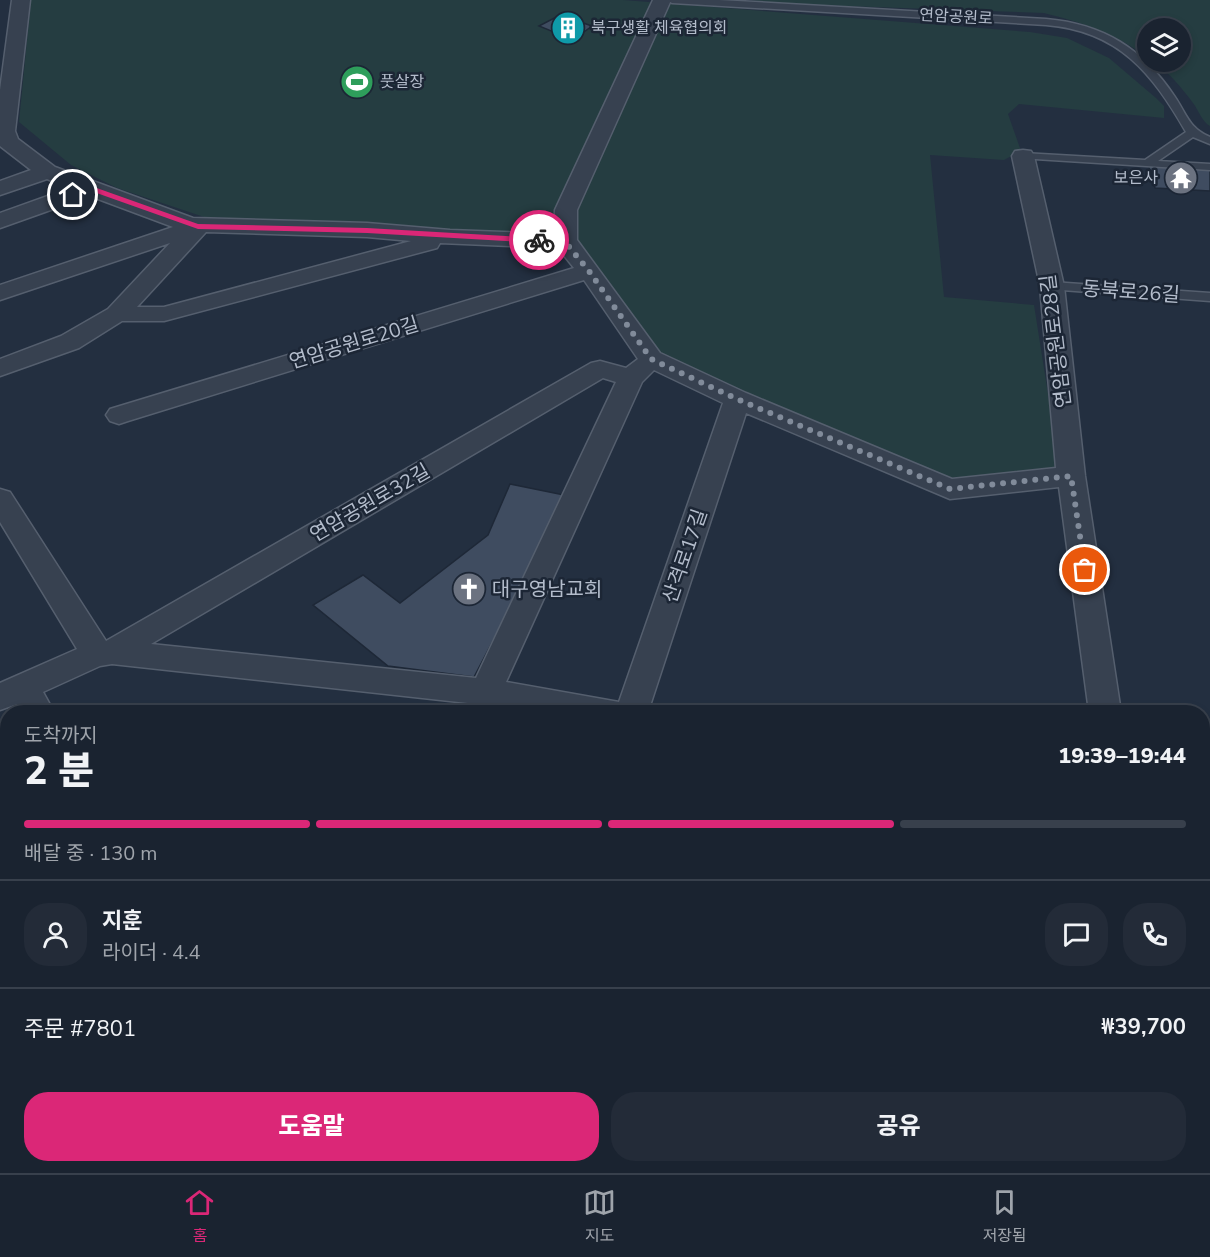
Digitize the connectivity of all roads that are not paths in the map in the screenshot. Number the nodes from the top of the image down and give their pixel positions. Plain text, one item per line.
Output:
1 (21, 0) edge
2 (662, 0) edge
3 (672, 0) edge
4 (1192, 133) junction
5 (1210, 141) edge
6 (4, 142) edge
7 (1023, 156) joint
8 (1148, 163) junction
9 (1210, 167) edge
10 (47, 172) junction
11 (0, 188) edge
12 (91, 188) junction
13 (0, 221) edge
14 (198, 226) junction
15 (450, 237) junction
16 (565, 242) junction
17 (589, 271) junction
18 (1052, 286) junction
19 (0, 293) edge
20 (1210, 297) edge
21 (117, 314) junction
22 (651, 359) junction
23 (0, 368) edge
24 (631, 378) junction
25 (737, 399) junction
26 (119, 415) dead end
27 (1071, 476) junction
28 (0, 499) edge
29 (104, 653) junction
30 (486, 692) junction
31 (20, 698) edge
32 (566, 705) edge
33 (634, 705) edge
34 (1104, 705) edge

1 - 6 street
2 - 16 street
3 - 4 lane, 연암공원로
4 - 5 lane
4 - 8 lane
6 - 10 street
7 - 8 lane, 연암공원로28길
7 - 18 street, 연암공원로28길
8 - 9 lane, 연암공원로28길
10 - 11 street
10 - 12 street
12 - 13 street
12 - 14 street
14 - 15 street
14 - 19 street
14 - 21 street
15 - 16 street
15 - 21 street
16 - 17 street
17 - 22 street
17 - 26 street, 연암공원로20길
18 - 20 lane, 동북로26길
18 - 27 street, 연암공원로28길
21 - 23 street
22 - 24 street
22 - 25 street
24 - 29 street, 연암공원로32길
24 - 30 street
25 - 27 street
25 - 33 street, 산격로17길
27 - 34 street, 연암공원로28길
28 - 29 street
29 - 30 street, 연암공원로32길
29 - 31 street, 연암공원로32길
30 - 32 street, 연암공원로32길

